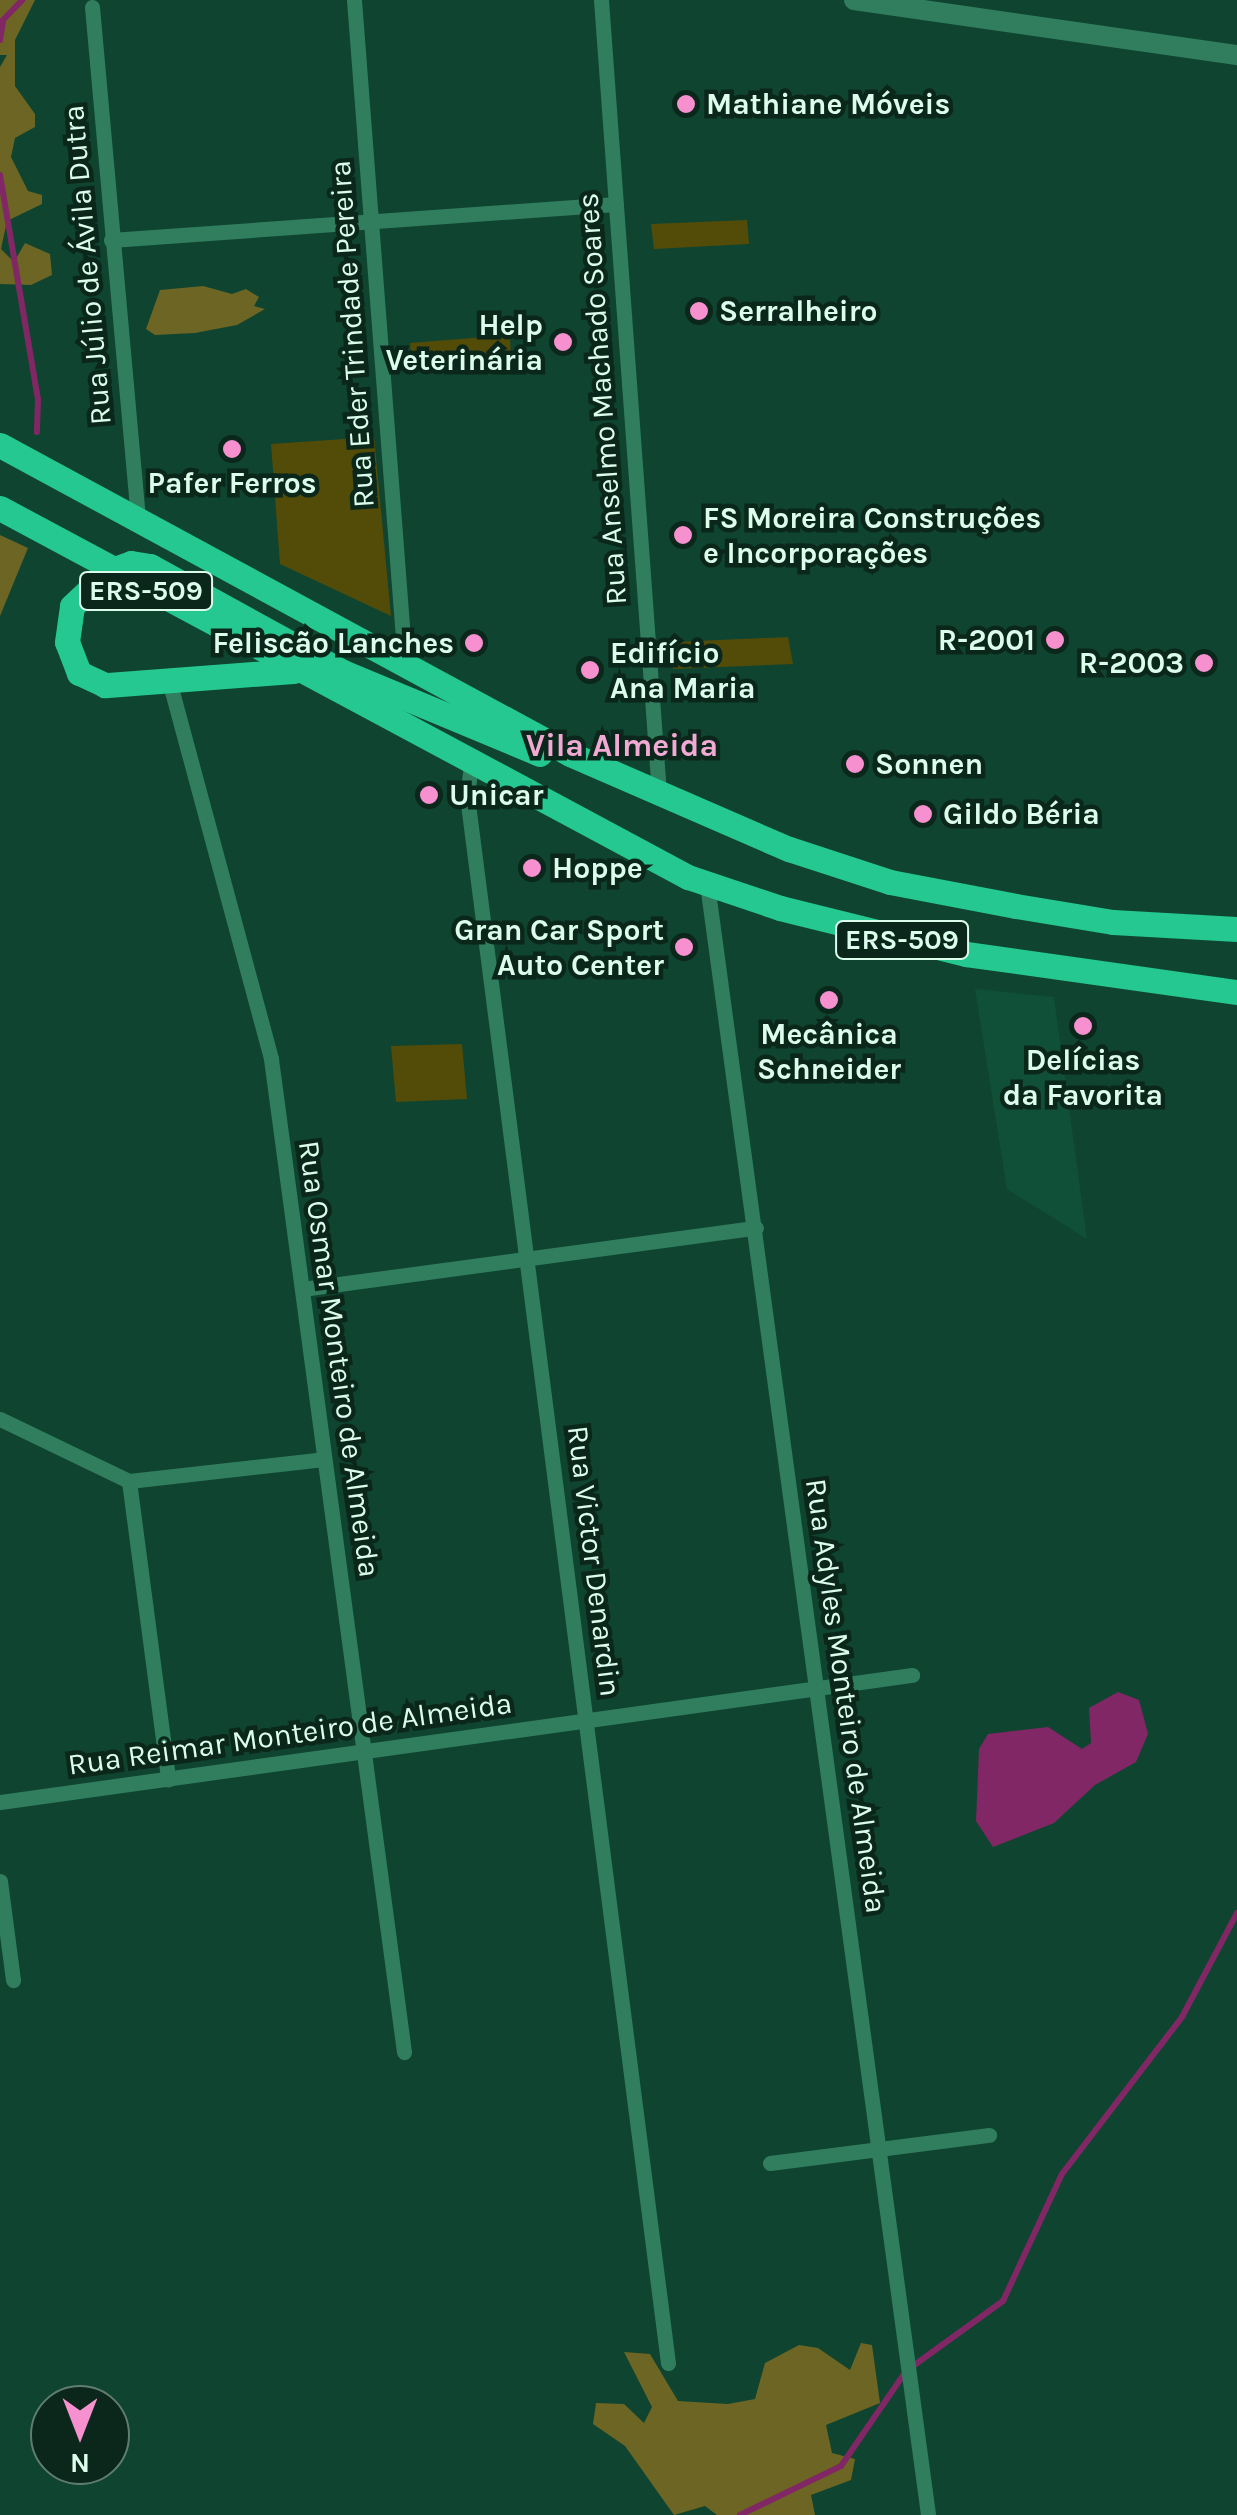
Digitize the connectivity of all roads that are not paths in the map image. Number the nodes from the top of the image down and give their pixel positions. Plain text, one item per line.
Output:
1 (354, 0) edge
2 (601, 0) edge
3 (854, 0) edge
4 (888, 5) edge
5 (92, 7) dead end
6 (1237, 55) edge
7 (616, 204) junction
8 (371, 220) junction
9 (112, 240) junction
10 (0, 444) edge
11 (0, 508) edge
12 (138, 518) junction
13 (108, 571) junction
14 (406, 665) junction
15 (294, 671) junction
16 (170, 684) junction
17 (570, 754) junction
18 (471, 766) junction
19 (659, 794) junction
20 (707, 884) junction
21 (1237, 929) edge
22 (1237, 992) edge
23 (756, 1228) junction
24 (527, 1259) junction
25 (302, 1289) junction
26 (0, 1419) edge
27 (324, 1459) junction
28 (128, 1481) junction
29 (912, 1676) dead end
30 (817, 1689) junction
31 (586, 1721) junction
32 (364, 1752) junction
33 (168, 1779) junction
34 (0, 1802) edge
35 (0, 1881) edge
36 (13, 1980) dead end
37 (404, 2052) dead end
38 (989, 2135) dead end
39 (880, 2148) junction
40 (770, 2163) dead end
41 (668, 2363) dead end
42 (928, 2515) edge

1 - 8 street, Rua Eder Trindade Pereira
2 - 7 street, Rua Anselmo Machado Soares
3 - 4 street
4 - 6 street
5 - 9 street, Rua Júlio de Ávila Dutra
7 - 8 street
7 - 19 street, Rua Anselmo Machado Soares
8 - 9 street
8 - 14 street, Rua Eder Trindade Pereira
9 - 12 street, Rua Júlio de Ávila Dutra
10 - 12 highway, ERS-509
11 - 13 highway, ERS-509
12 - 14 highway, ERS-509
13 - 15 highway, ERS-509
13 - 16 highway, ERS-509
13 - 17 highway, ERS-509
14 - 17 highway, ERS-509
15 - 16 highway, ERS-509
15 - 18 highway, ERS-509
16 - 25 street, Rua Osmar Monteiro de Almeida
17 - 19 highway, ERS-509
18 - 20 highway, ERS-509
18 - 24 street, Rua Victor Denardin
19 - 21 highway, ERS-509
20 - 22 highway, ERS-509
20 - 23 street, Rua Adyles Monteiro de Almeida
23 - 24 street
23 - 30 street, Rua Adyles Monteiro de Almeida
24 - 25 street
24 - 31 street, Rua Victor Denardin
25 - 27 street, Rua Osmar Monteiro de Almeida
26 - 28 street
27 - 28 street
27 - 32 street, Rua Osmar Monteiro de Almeida
28 - 33 street
29 - 30 street, Rua Reimar Monteiro de Almeida
30 - 31 street, Rua Reimar Monteiro de Almeida
30 - 39 street, Rua Adyles Monteiro de Almeida
31 - 32 street, Rua Reimar Monteiro de Almeida
31 - 41 street, Rua Victor Denardin
32 - 33 street, Rua Reimar Monteiro de Almeida
32 - 37 street, Rua Osmar Monteiro de Almeida
33 - 34 street, Rua Reimar Monteiro de Almeida
35 - 36 street
38 - 39 street
39 - 40 street
39 - 42 street, Rua Adyles Monteiro de Almeida

